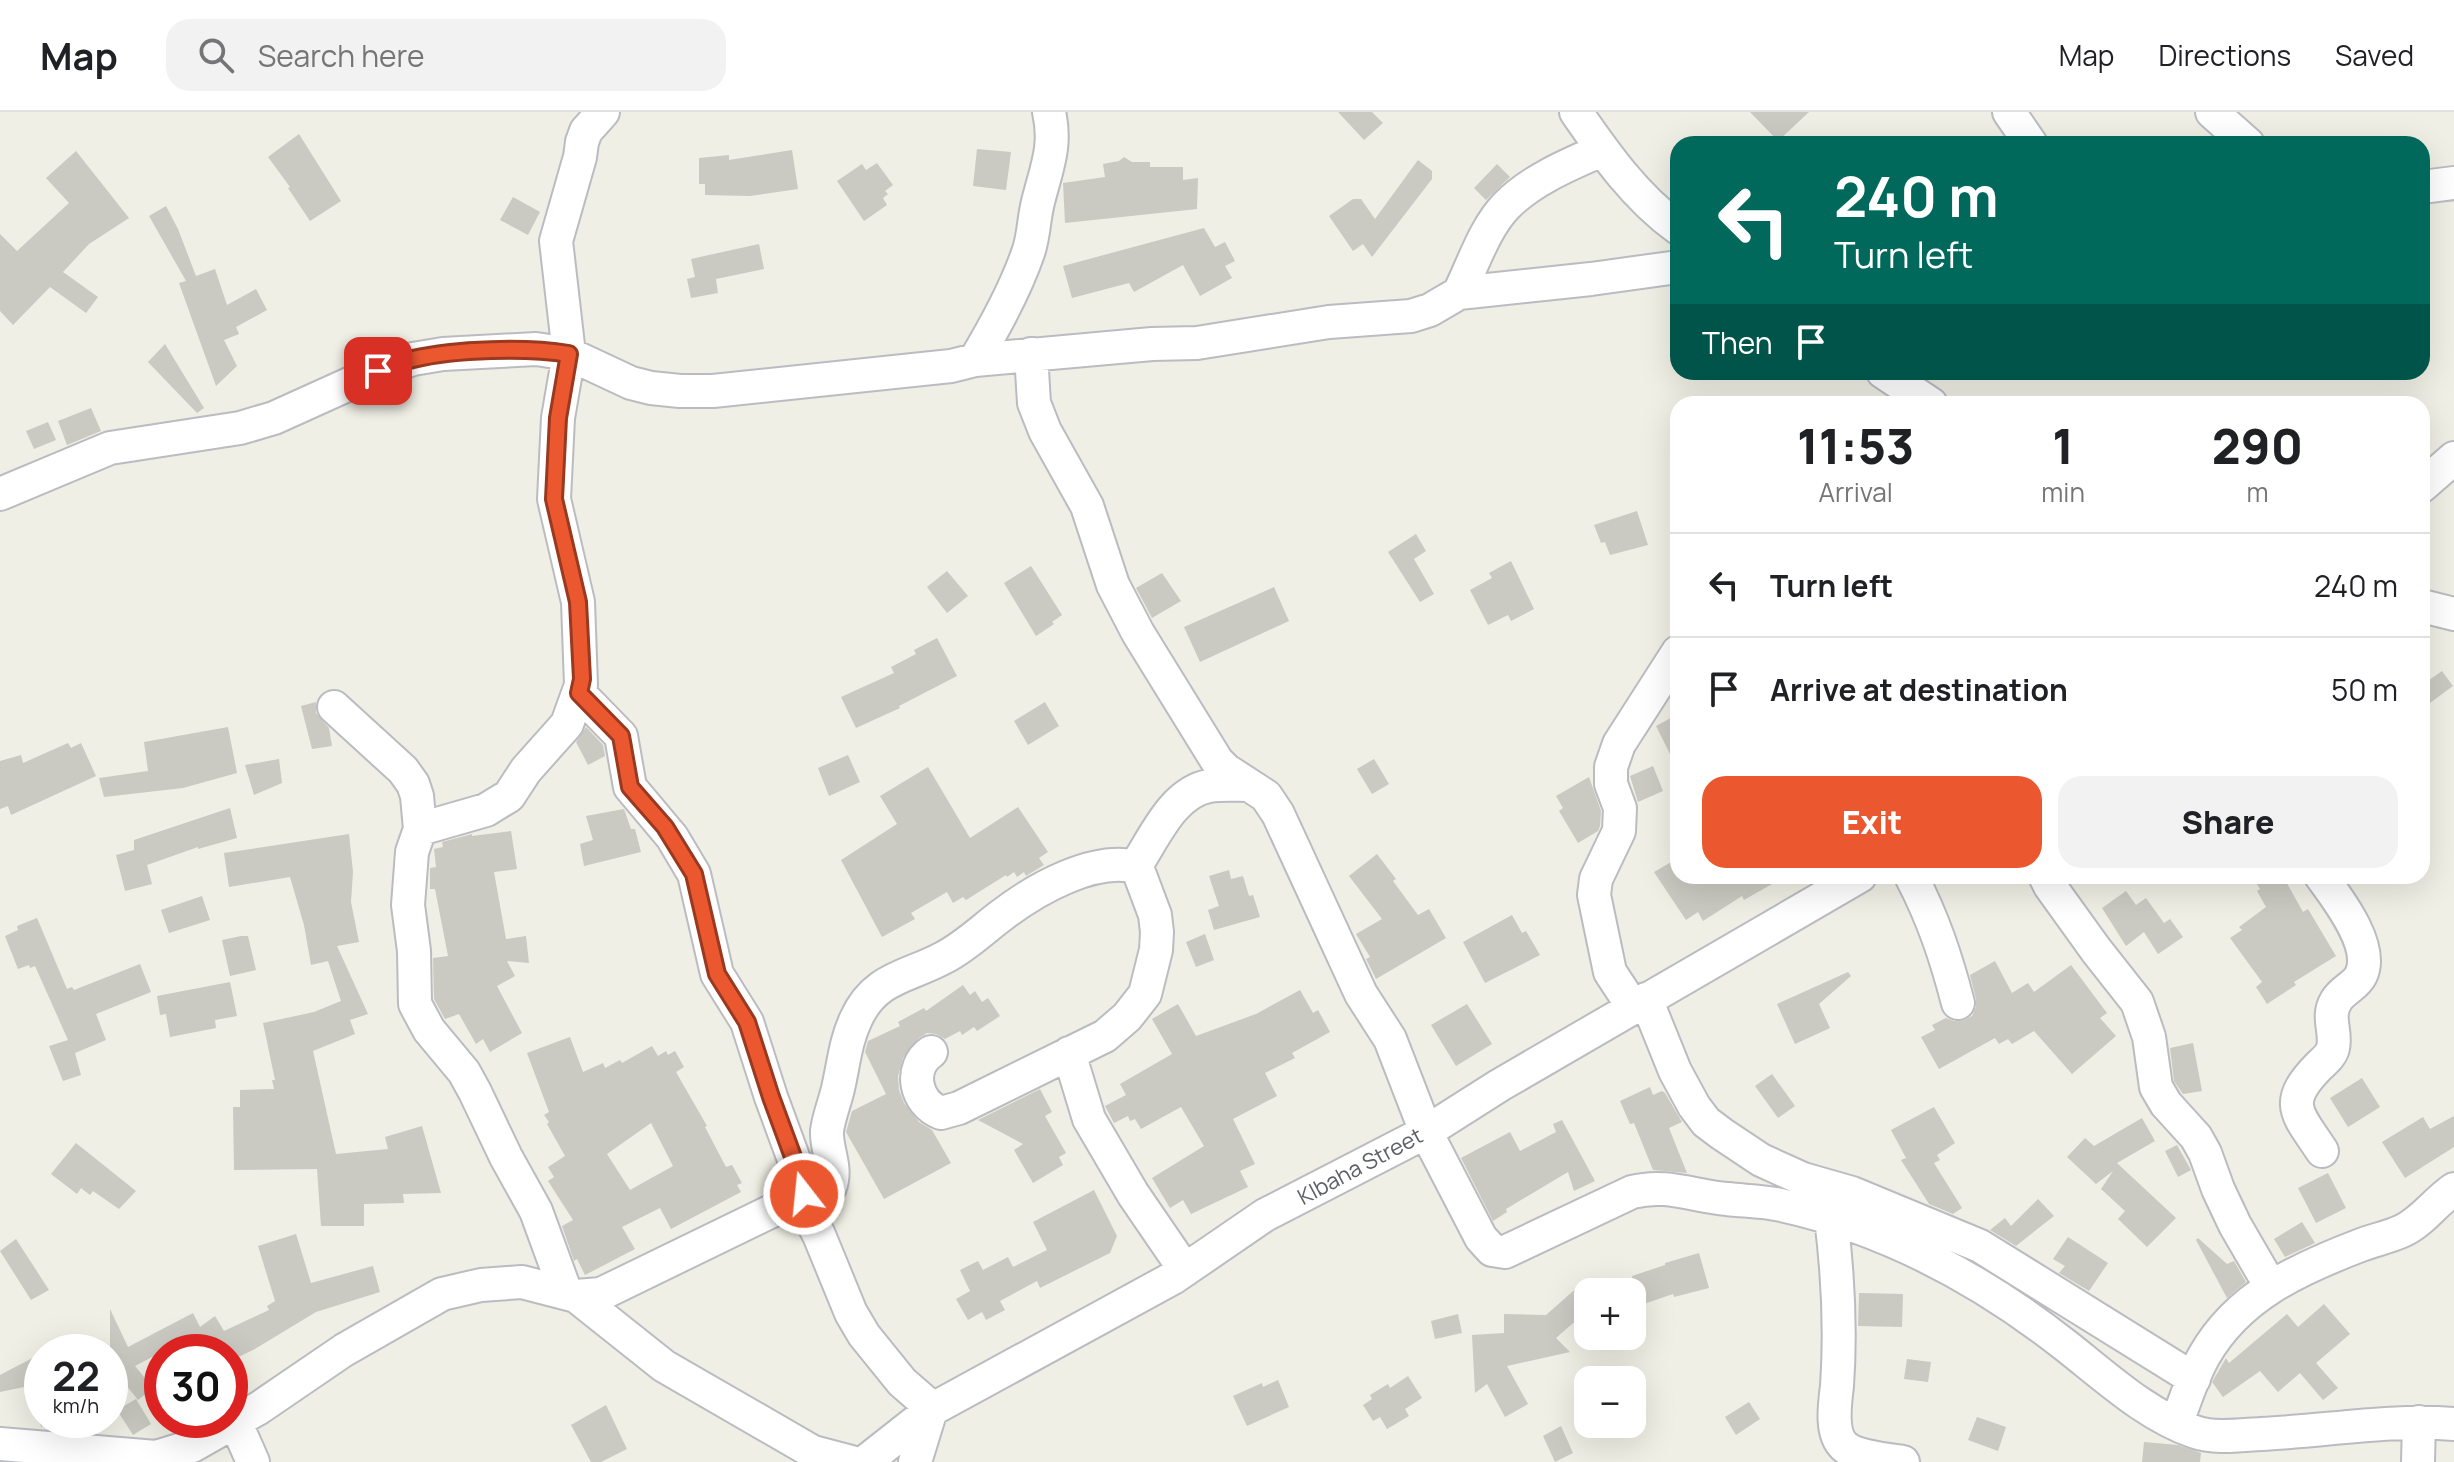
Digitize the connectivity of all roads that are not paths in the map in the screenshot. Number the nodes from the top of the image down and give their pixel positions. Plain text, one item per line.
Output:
1 (603, 112) edge
2 (1049, 112) edge
3 (1576, 112) edge
4 (2009, 112) edge
5 (2212, 112) edge
6 (2026, 136) edge
7 (2239, 136) edge
8 (1602, 150) junction
9 (2454, 183) edge
10 (2430, 186) edge
11 (1670, 222) edge
12 (1670, 268) edge
13 (1459, 293) junction
14 (569, 354) junction
15 (1031, 354) junction
16 (975, 360) junction
17 (1895, 380) edge
18 (1919, 396) edge
19 (2454, 458) edge
20 (2430, 479) edge
21 (0, 494) edge
22 (2430, 608) edge
23 (2454, 614) edge
24 (1670, 664) edge
25 (579, 693) junction
26 (334, 707) dead end
27 (1248, 785) junction
28 (420, 829) junction
29 (1137, 867) junction
30 (1846, 884) edge
31 (1915, 884) edge
32 (2049, 884) edge
33 (2326, 884) edge
34 (1640, 1003) junction
35 (1958, 1003) dead end
36 (931, 1052) dead end
37 (1069, 1053) junction
38 (1426, 1132) junction
39 (2322, 1151) dead end
40 (2454, 1189) edge
41 (808, 1213) junction
42 (1831, 1218) junction
43 (1185, 1270) junction
44 (2271, 1287) junction
45 (571, 1294) junction
46 (2194, 1379) junction
47 (928, 1406) junction
48 (248, 1414) edge
49 (2419, 1422) junction
50 (2176, 1424) junction
51 (2454, 1424) edge
52 (206, 1438) edge
53 (242, 1438) edge
54 (0, 1444) edge
55 (153, 1460) edge
56 (1887, 1461) edge
57 (253, 1462) edge
58 (851, 1462) edge
59 (865, 1462) edge
60 (915, 1462) edge
61 (2418, 1462) edge

1 - 14 street
2 - 16 street
3 - 8 street
4 - 6 street
5 - 7 street
8 - 11 street
8 - 13 street
9 - 10 street
12 - 13 street
13 - 15 street
14 - 16 street
14 - 21 street
14 - 25 street
15 - 16 street
15 - 27 street
17 - 18 street
19 - 20 street
22 - 23 street
24 - 34 street
25 - 28 street
25 - 41 street
26 - 28 street
27 - 29 street
27 - 38 street
28 - 45 street
29 - 37 street
29 - 41 street
30 - 34 street, KIbaha Street
31 - 35 street
32 - 44 street
33 - 39 street
34 - 38 street, KIbaha Street
34 - 46 street
36 - 37 street
37 - 43 street
38 - 42 street
38 - 43 street, KIbaha Street
40 - 44 street
41 - 45 street
41 - 47 street
42 - 50 street
42 - 56 street
43 - 47 street, KIbaha Street
44 - 46 street
45 - 48 street
45 - 58 street
46 - 50 street
47 - 59 street, KIbaha Street
47 - 60 street
49 - 50 street
49 - 51 street
49 - 61 street
52 - 55 street
53 - 57 street
54 - 55 street

